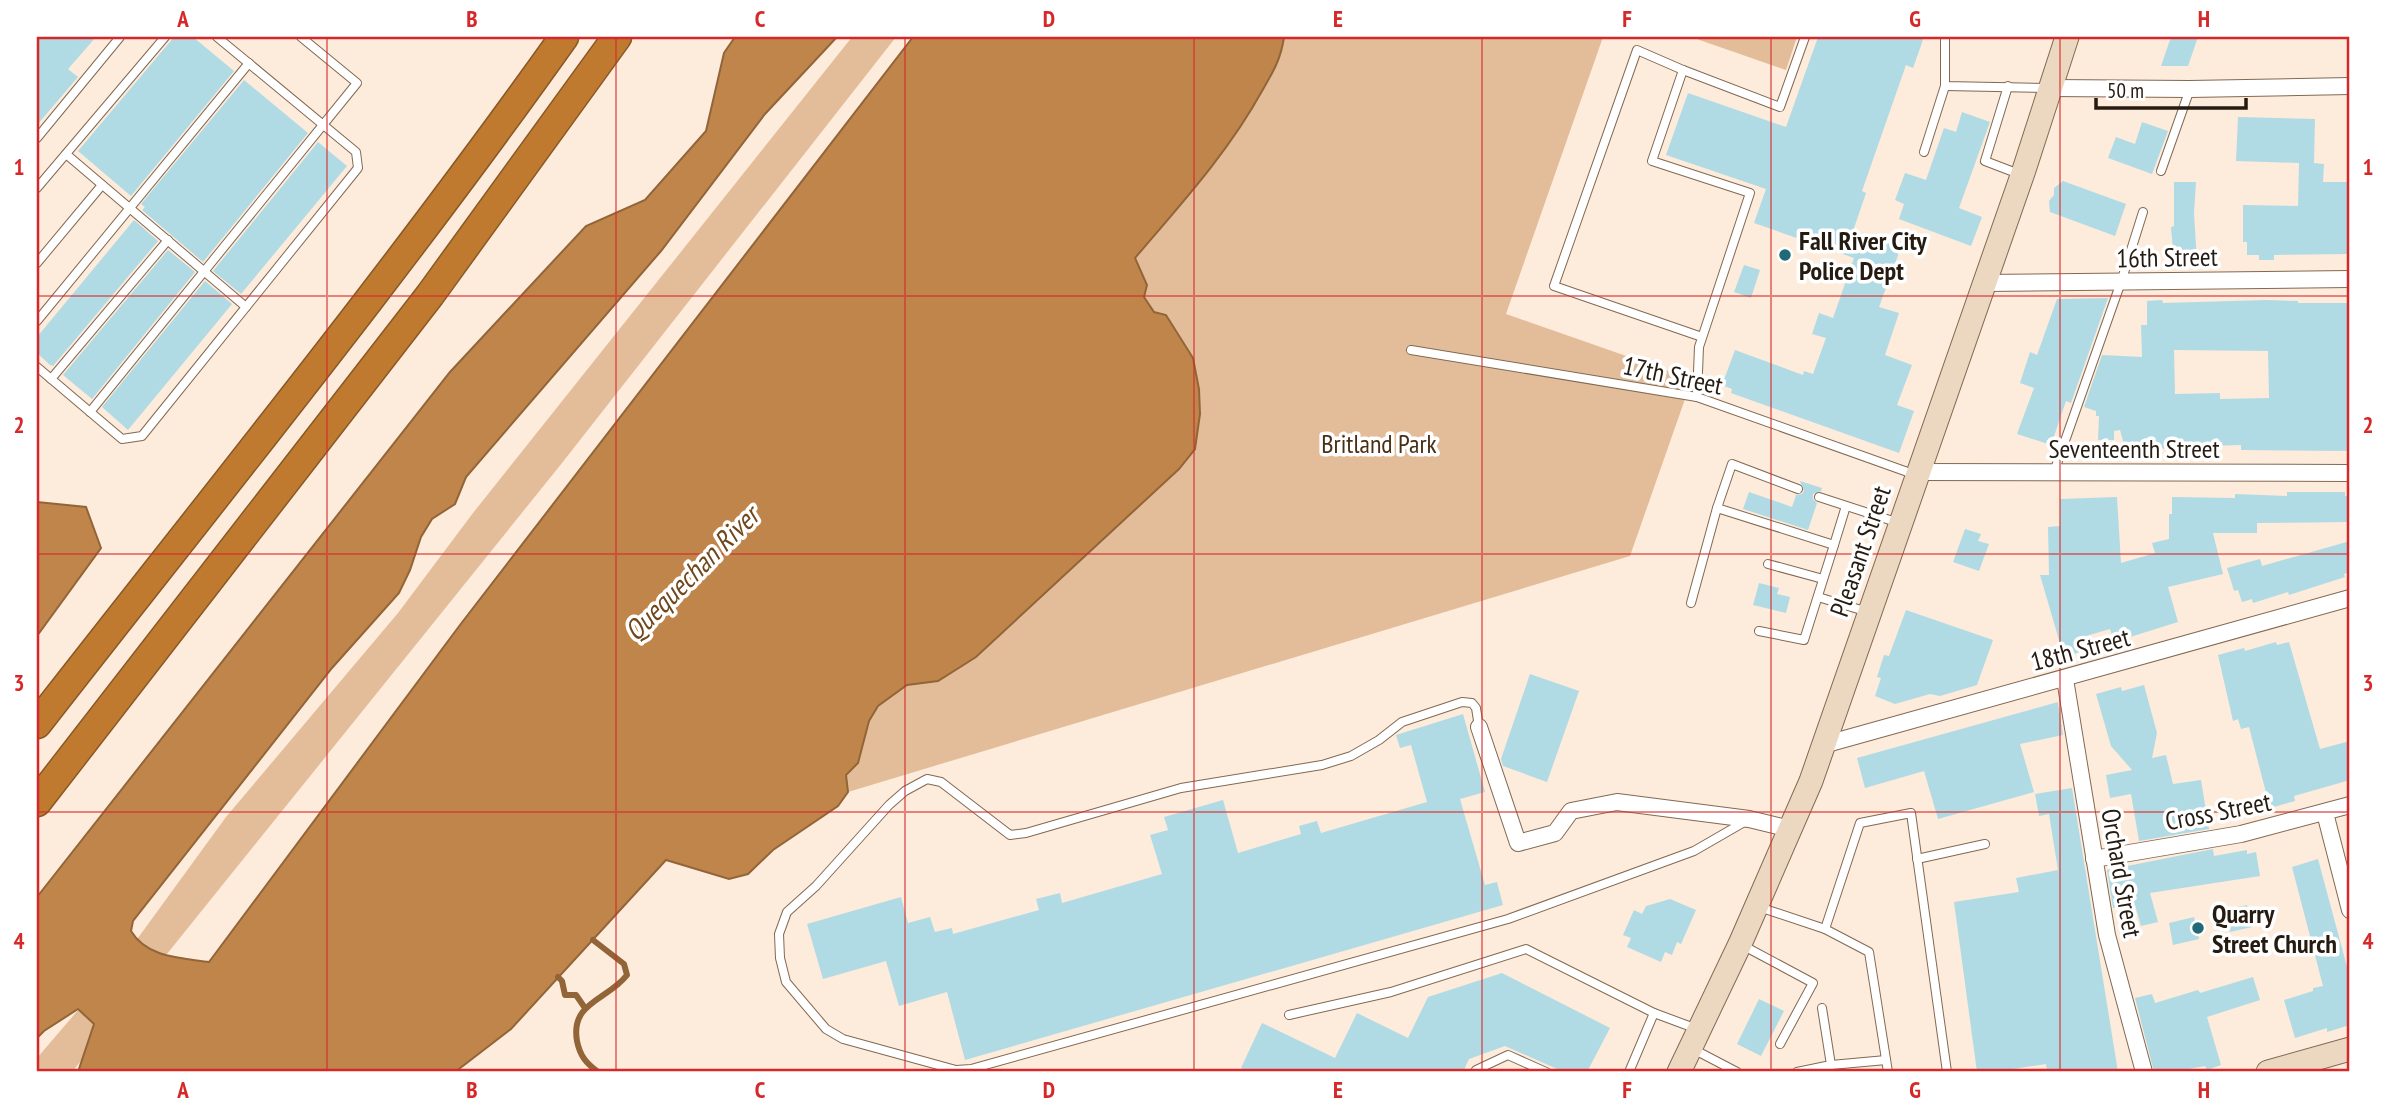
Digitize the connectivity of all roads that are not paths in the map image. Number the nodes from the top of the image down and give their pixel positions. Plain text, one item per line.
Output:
1 (120, 37) edge
2 (165, 37) edge
3 (217, 37) edge
4 (301, 37) edge
5 (564, 37) edge
6 (617, 37) edge
7 (630, 37) edge
8 (1805, 37) edge
9 (1945, 37) edge
10 (2067, 37) edge
11 (249, 63) junction
12 (1683, 70) junction
13 (1945, 86) junction
14 (2008, 86) junction
15 (2350, 86) edge
16 (2050, 88) junction
17 (2190, 89) junction
18 (560, 117) junction
19 (323, 125) junction
20 (37, 138) edge
21 (1924, 152) dead end
22 (66, 154) junction
23 (2161, 172) dead end
24 (2022, 175) junction
25 (102, 185) junction
26 (37, 188) edge
27 (129, 207) junction
28 (2143, 212) dead end
29 (168, 240) junction
30 (37, 263) edge
31 (205, 272) junction
32 (2350, 279) edge
33 (2122, 282) junction
34 (1984, 283) junction
35 (246, 307) junction
36 (37, 321) edge
37 (1702, 337) junction
38 (1411, 350) dead end
39 (37, 367) edge
40 (51, 379) junction
41 (1697, 397) junction
42 (90, 411) junction
43 (2054, 472) junction
44 (1917, 473) junction
45 (2350, 473) edge
46 (1798, 489) dead end
47 (1819, 497) dead end
48 (1846, 506) junction
49 (1717, 508) junction
50 (1899, 523) junction
51 (1834, 545) junction
52 (1768, 564) dead end
53 (1823, 579) junction
54 (1818, 597) junction
55 (2350, 598) edge
56 (1691, 603) dead end
57 (1869, 612) junction
58 (1759, 631) dead end
59 (2065, 679) junction
60 (37, 724) edge
61 (1479, 727) joint
62 (1823, 745) junction
63 (37, 802) edge
64 (2350, 805) edge
65 (2325, 813) junction
66 (1749, 819) junction
67 (1790, 829) junction
68 (1985, 844) dead end
69 (1917, 859) junction
70 (2094, 859) junction
71 (1756, 906) junction
72 (2350, 910) edge
73 (1825, 929) junction
74 (1740, 944) junction
75 (1822, 1008) dead end
76 (1654, 1013) junction
77 (1289, 1015) dead end
78 (1695, 1039) junction
79 (1780, 1044) dead end
80 (2350, 1048) edge
81 (1886, 1060) junction
82 (1831, 1065) junction
83 (1475, 1072) edge
84 (1546, 1072) edge
85 (1629, 1072) edge
86 (1679, 1072) edge
87 (1738, 1072) edge
88 (1797, 1072) edge
89 (1888, 1072) edge
90 (1947, 1072) edge
91 (2144, 1072) edge
92 (2268, 1072) edge

1 - 20 lane
2 - 22 lane
3 - 11 lane
4 - 19 lane
5 - 60 highway
6 - 18 highway
7 - 18 highway
8 - 12 lane
9 - 13 lane
10 - 16 main road, Pleasant Street
11 - 19 lane
11 - 27 lane
12 - 37 lane
12 - 37 lane
13 - 14 lane
13 - 21 lane
14 - 16 lane
14 - 24 lane
15 - 17 street
16 - 17 street
16 - 24 main road, Pleasant Street
17 - 23 lane
18 - 63 highway
19 - 31 lane
19 - 35 lane
22 - 25 lane
22 - 26 lane
24 - 34 main road, Pleasant Street
25 - 27 lane
25 - 30 lane
27 - 29 lane
27 - 36 lane
28 - 33 lane
29 - 31 lane
29 - 40 lane
31 - 35 lane
31 - 42 lane
32 - 33 street, 16th Street
33 - 34 street, 16th Street
33 - 43 lane
34 - 44 main road, Pleasant Street
35 - 42 lane
37 - 41 lane
38 - 41 lane, 17th Street
39 - 40 lane
40 - 42 lane
41 - 44 lane, 17th Street
43 - 44 street, Seventeenth Street
43 - 45 street, Seventeenth Street
44 - 50 main road, Pleasant Street
46 - 49 lane
47 - 48 lane
48 - 50 lane
48 - 51 lane
49 - 51 lane
49 - 56 lane
50 - 57 main road, Pleasant Street
51 - 53 lane
52 - 53 lane
53 - 54 lane
54 - 57 lane
54 - 58 lane
55 - 59 street, 18th Street
57 - 62 main road, Pleasant Street
59 - 62 street, 18th Street
59 - 70 street, Orchard Street
61 - 66 street
61 - 66 lane
62 - 67 main road, Pleasant Street
64 - 65 street, Cross Street
65 - 70 street, Cross Street
65 - 72 street
66 - 67 street
67 - 71 main road, Pleasant Street
68 - 69 lane
69 - 73 lane
69 - 90 lane
70 - 91 street, Orchard Street
71 - 73 lane
71 - 74 main road, Pleasant Street
73 - 81 lane
74 - 78 main road, Pleasant Street
74 - 79 lane
75 - 82 lane
76 - 77 lane
76 - 78 lane
76 - 85 lane
78 - 86 main road, Pleasant Street
78 - 87 lane
80 - 92 main road
81 - 82 lane
81 - 89 lane
82 - 88 lane
83 - 84 lane

